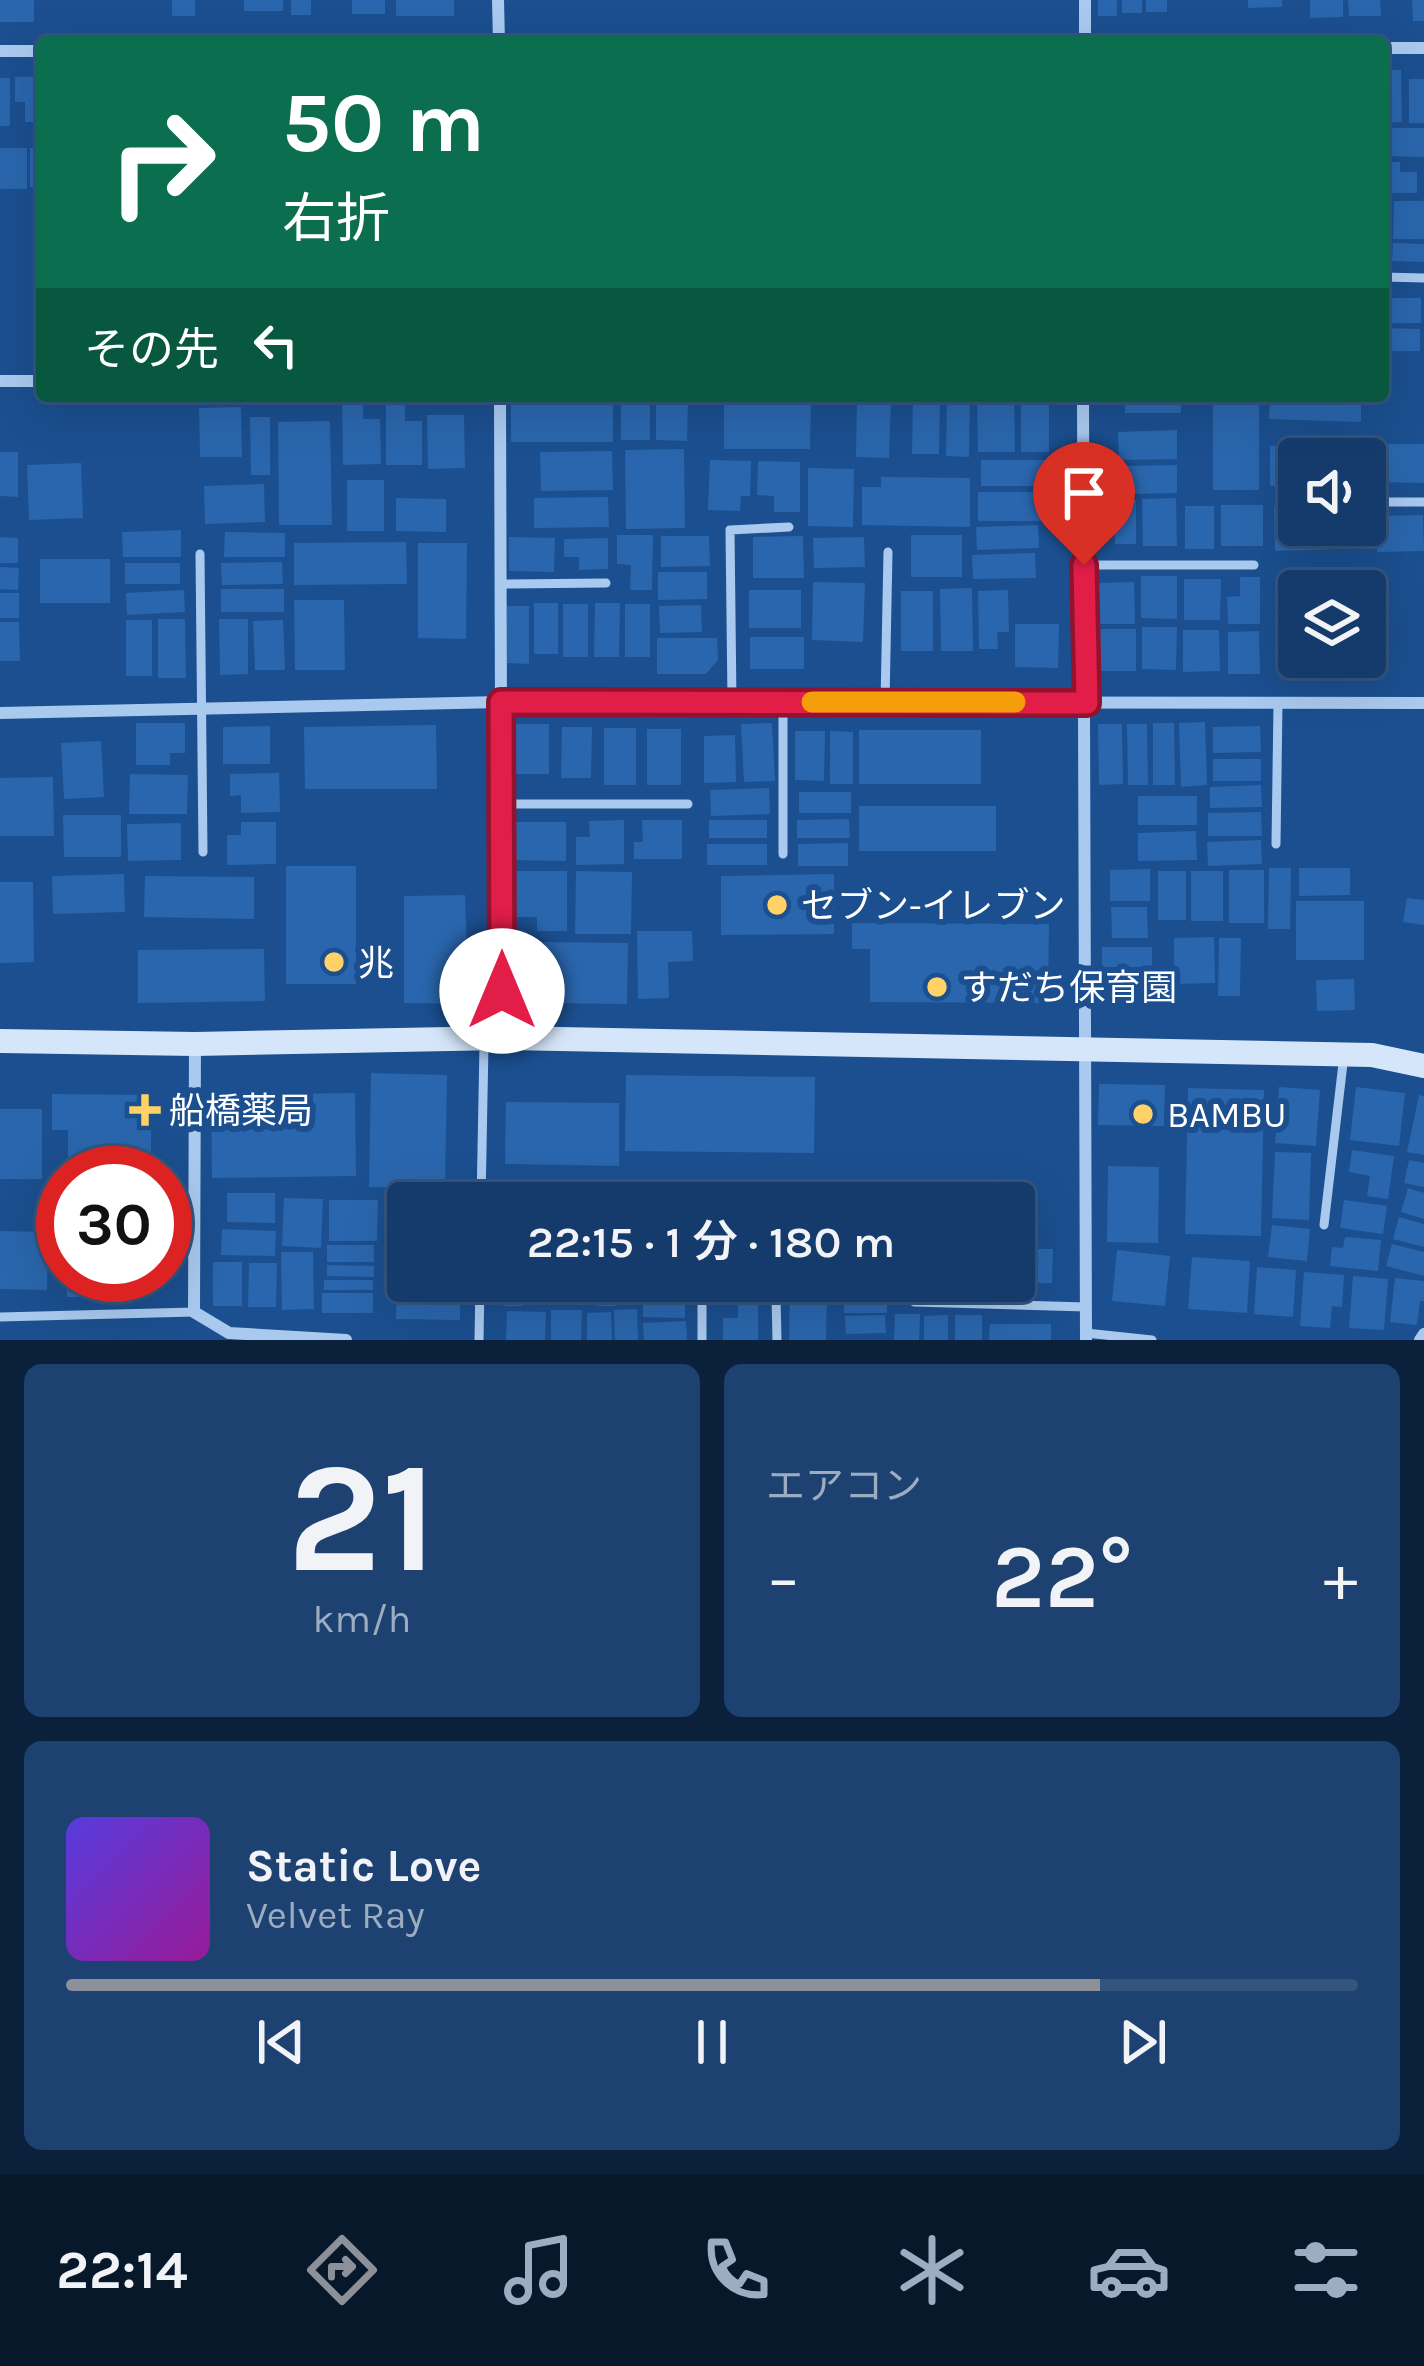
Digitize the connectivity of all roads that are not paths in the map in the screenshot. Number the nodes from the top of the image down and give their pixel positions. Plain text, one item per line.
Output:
1 (498, 0) edge
2 (1085, 0) edge
3 (499, 36) edge
4 (1085, 36) edge
5 (1389, 48) edge
6 (1424, 48) edge
7 (0, 51) edge
8 (36, 51) edge
9 (1389, 277) edge
10 (1424, 278) edge
11 (0, 381) edge
12 (36, 381) edge
13 (500, 402) edge
14 (1083, 402) edge
15 (1386, 502) edge
16 (1424, 502) edge
17 (789, 527) dead end
18 (888, 552) dead end
19 (200, 554) dead end
20 (1084, 565) junction
21 (1255, 565) dead end
22 (606, 583) dead end
23 (500, 584) junction
24 (501, 702) junction
25 (732, 702) junction
26 (783, 702) junction
27 (885, 702) junction
28 (1087, 703) junction
29 (1278, 703) junction
30 (1424, 703) edge
31 (203, 708) junction
32 (0, 713) edge
33 (501, 804) junction
34 (688, 804) dead end
35 (1276, 844) dead end
36 (203, 852) dead end
37 (783, 854) dead end
38 (493, 1038) junction
39 (0, 1041) edge
40 (195, 1044) junction
41 (1084, 1049) junction
42 (1344, 1055) junction
43 (1424, 1066) edge
44 (483, 1182) edge
45 (1324, 1225) dead end
46 (480, 1302) edge
47 (776, 1302) edge
48 (914, 1302) dead end
49 (702, 1304) dead end
50 (1086, 1307) junction
51 (194, 1312) junction
52 (0, 1317) edge
53 (1086, 1336) edge
54 (346, 1340) edge
55 (479, 1340) edge
56 (702, 1340) edge
57 (777, 1340) edge
58 (1152, 1340) edge

1 - 3 street
2 - 4 street
5 - 6 street
7 - 8 street
9 - 10 lane
11 - 12 street
13 - 23 street
14 - 20 street
15 - 16 lane
17 - 25 lane
18 - 27 lane
19 - 31 lane
20 - 21 lane
20 - 28 street
22 - 23 lane
23 - 24 street
24 - 25 street
24 - 31 street
24 - 33 street
25 - 26 street
26 - 27 street
26 - 37 lane
27 - 28 street
28 - 29 street
28 - 41 street
29 - 30 street
29 - 35 lane
31 - 32 street
31 - 36 lane
33 - 34 lane
33 - 38 street
38 - 40 street
38 - 41 street
38 - 44 lane
39 - 40 street
40 - 51 street
41 - 42 street
41 - 50 street
42 - 43 street
42 - 45 lane
46 - 55 lane
47 - 57 lane
48 - 50 lane
49 - 56 lane
50 - 53 street
51 - 52 lane
51 - 54 street
53 - 58 lane

